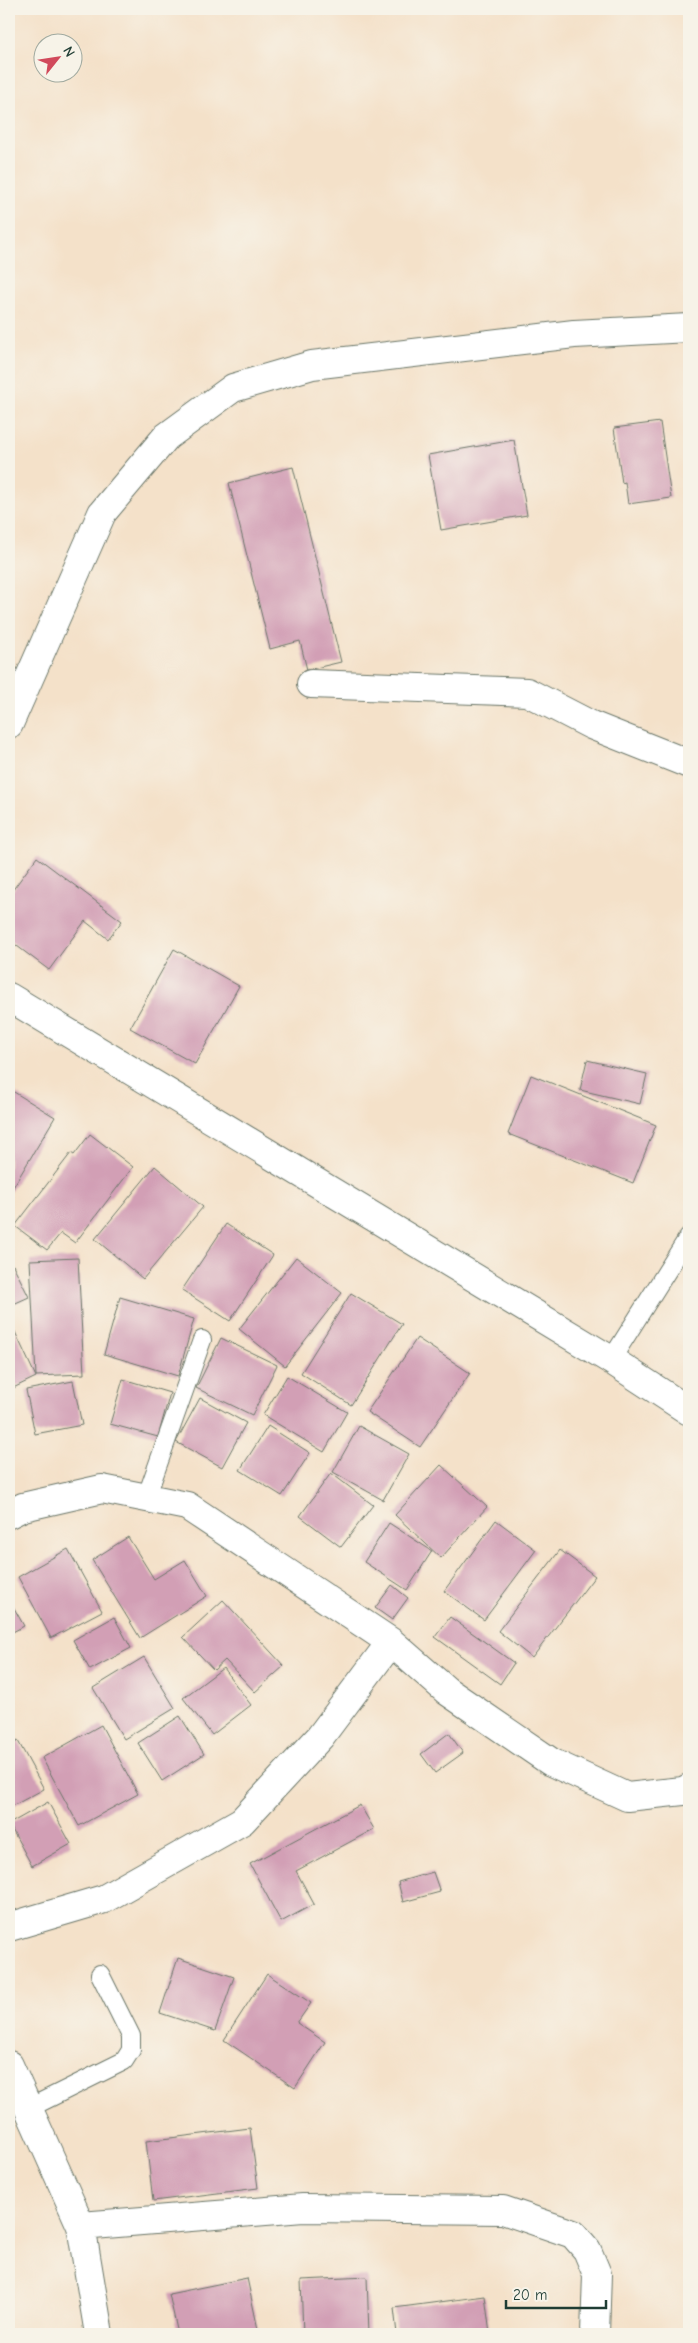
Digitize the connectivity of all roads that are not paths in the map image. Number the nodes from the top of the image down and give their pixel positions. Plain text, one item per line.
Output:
1 (689, 328) edge
2 (311, 684) dead end
3 (9, 724) edge
4 (689, 764) edge
5 (9, 997) edge
6 (689, 1236) edge
7 (202, 1340) dead end
8 (611, 1360) junction
9 (689, 1411) edge
10 (146, 1498) junction
11 (9, 1514) edge
12 (391, 1642) junction
13 (689, 1788) edge
14 (9, 1927) edge
15 (100, 1974) dead end
16 (9, 2065) edge
17 (27, 2109) junction
18 (81, 2226) junction
19 (99, 2334) edge
20 (595, 2334) edge

1 - 3 street
2 - 4 street
5 - 8 street
6 - 8 lane
7 - 10 lane
8 - 9 street
10 - 11 street
10 - 12 street
12 - 13 street
12 - 14 street
15 - 17 lane
16 - 17 street
17 - 18 street
18 - 19 street
18 - 20 street

